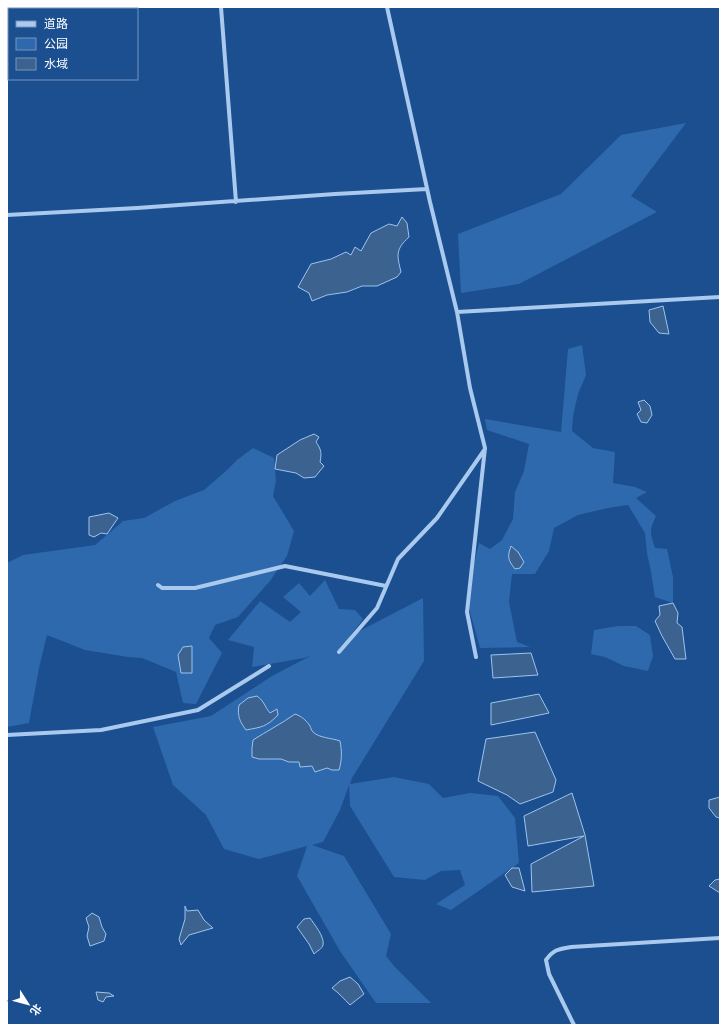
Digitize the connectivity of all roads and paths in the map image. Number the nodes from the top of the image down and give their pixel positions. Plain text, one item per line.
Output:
1 (221, 7) edge
2 (387, 7) edge
3 (427, 189) junction
4 (236, 202) junction
5 (7, 215) edge
6 (720, 297) edge
7 (457, 312) junction
8 (486, 448) junction
9 (158, 585) dead end
10 (386, 586) junction
11 (339, 652) dead end
12 (476, 657) dead end
13 (269, 666) dead end
14 (7, 735) edge
15 (720, 938) edge
16 (574, 1025) edge

1 - 4 street
2 - 3 street
3 - 4 street
3 - 7 street
4 - 5 street
6 - 7 street
7 - 8 street
8 - 10 street
8 - 12 street
9 - 10 street
10 - 11 street
13 - 14 street
15 - 16 street

